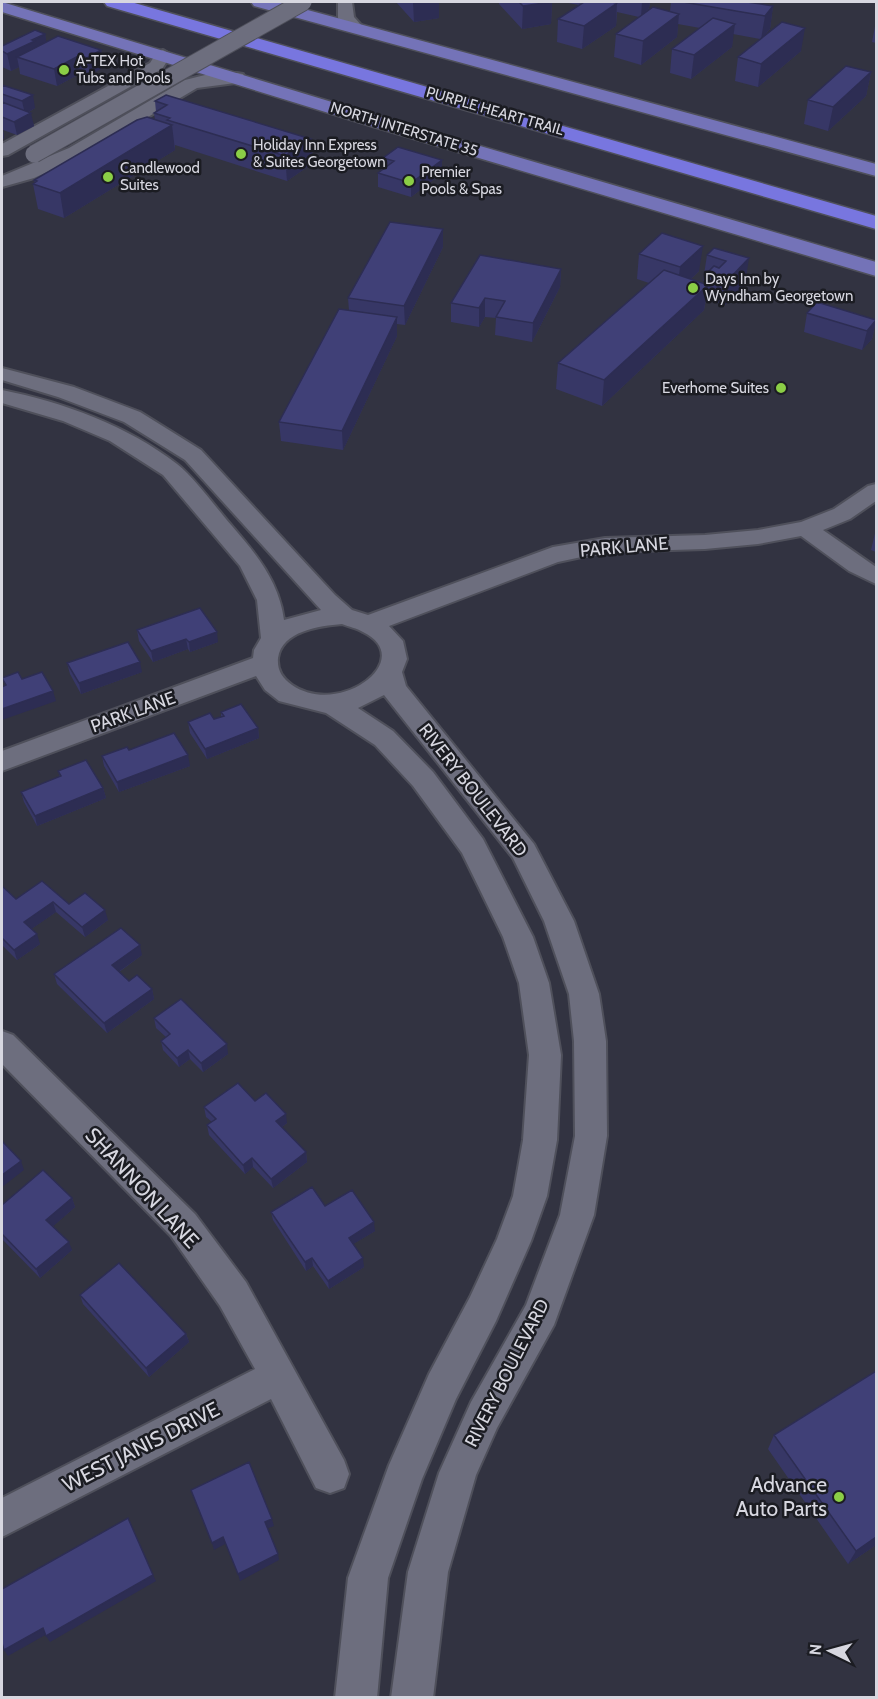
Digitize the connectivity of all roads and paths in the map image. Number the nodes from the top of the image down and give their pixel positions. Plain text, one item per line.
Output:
1 (113, 2) edge
2 (176, 2) edge
3 (260, 2) edge
4 (303, 2) edge
5 (345, 2) edge
6 (2, 6) edge
7 (354, 26) junction
8 (314, 41) dead end
9 (163, 55) junction
10 (149, 70) junction
11 (237, 78) junction
12 (191, 84) junction
13 (594, 140) junction
14 (2, 151) edge
15 (2, 169) edge
16 (876, 170) edge
17 (2, 182) edge
18 (732, 202) dead end
19 (876, 223) edge
20 (876, 269) edge
21 (2, 374) edge
22 (27, 381) junction
23 (5, 397) edge
24 (193, 455) junction
25 (171, 470) junction
26 (876, 490) edge
27 (806, 528) junction
28 (876, 576) edge
29 (344, 616) junction
30 (369, 624) junction
31 (270, 651) junction
32 (391, 675) junction
33 (333, 705) junction
34 (2, 761) edge
35 (2, 1044) edge
36 (279, 1376) junction
37 (330, 1474) dead end
38 (2, 1518) edge
39 (356, 1698) edge
40 (412, 1698) edge

1 - 13 highway, PURPLE HEART TRAIL
2 - 8 highway
3 - 7 main road
4 - 15 street, bridge
5 - 7 street
6 - 9 main road, NORTH INTERSTATE 35
7 - 16 main road
9 - 10 street
9 - 11 main road, NORTH INTERSTATE 35
10 - 12 street
10 - 14 street
11 - 12 street
11 - 20 main road, NORTH INTERSTATE 35
12 - 17 street
13 - 18 highway
13 - 19 highway, PURPLE HEART TRAIL
21 - 22 street
22 - 23 street
22 - 24 street
23 - 25 street
24 - 25 street
24 - 29 street
25 - 31 street
26 - 27 street, PARK LANE
27 - 28 street
27 - 30 street, PARK LANE
29 - 30 street
29 - 31 street
30 - 32 street
31 - 33 street
31 - 34 street, PARK LANE
32 - 33 street
32 - 40 street, RIVERY BOULEVARD
33 - 39 street, RIVERY BOULEVARD
35 - 36 street, SHANNON LANE
36 - 37 street, SHANNON LANE
36 - 38 street, WEST JANIS DRIVE

